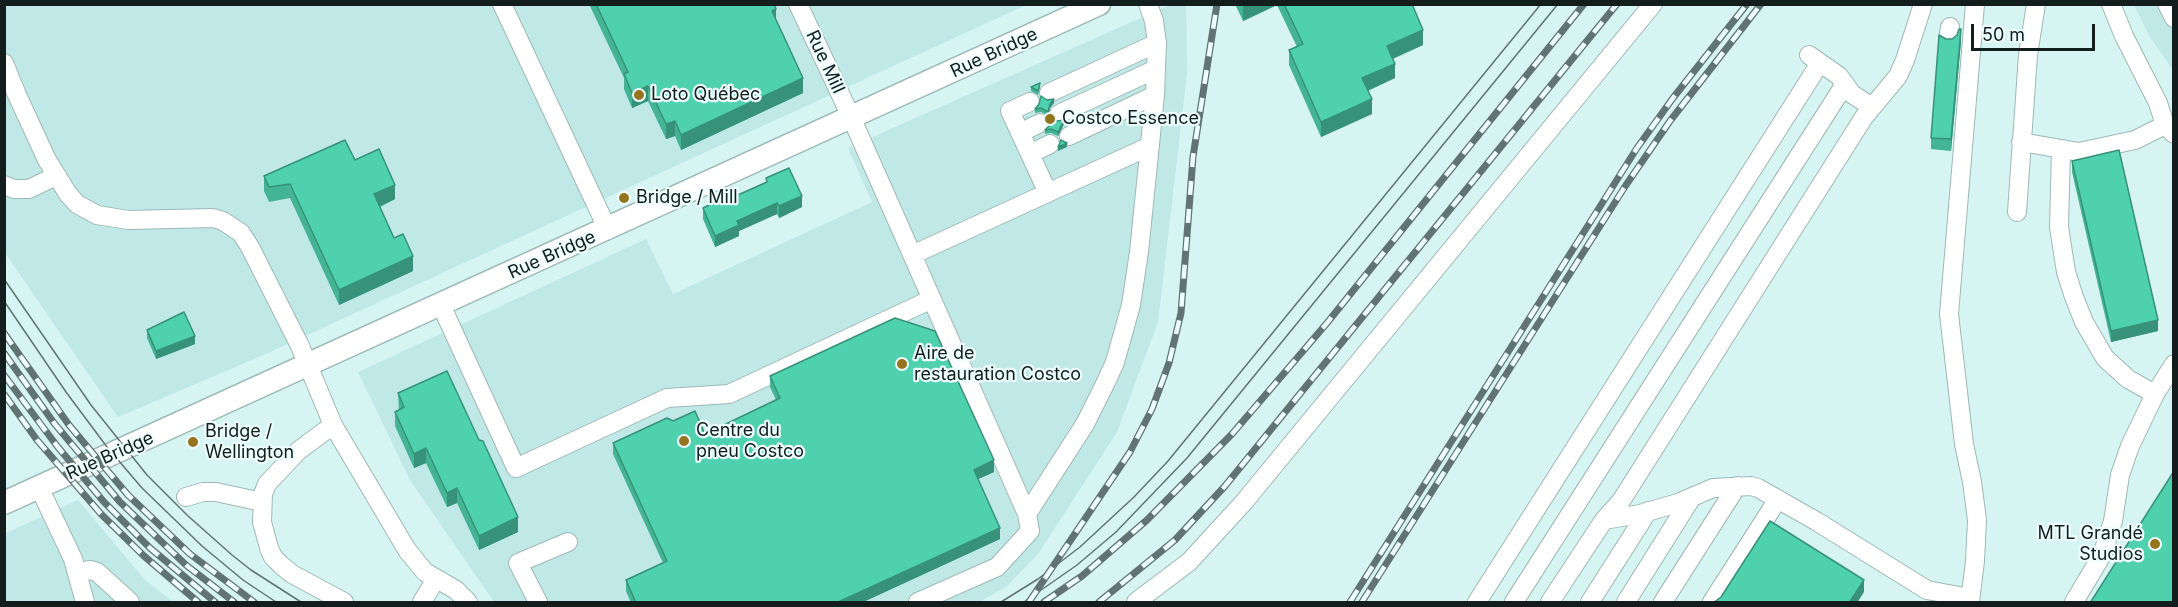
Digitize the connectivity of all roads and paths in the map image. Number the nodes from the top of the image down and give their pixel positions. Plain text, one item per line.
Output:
1 (502, 4) edge
2 (798, 4) edge
3 (1099, 4) edge
4 (1148, 4) edge
5 (1653, 4) edge
6 (1923, 4) edge
7 (1975, 4) edge
8 (2036, 4) edge
9 (2111, 4) edge
10 (2167, 4) edge
11 (2174, 18) edge
12 (1157, 43) junction
13 (4, 63) edge
14 (1156, 69) junction
15 (1845, 84) junction
16 (1049, 93) dead end
17 (1155, 95) junction
18 (1030, 102) dead end
19 (1872, 107) junction
20 (1059, 114) dead end
21 (852, 119) junction
22 (1040, 123) dead end
23 (2169, 130) edge
24 (1020, 132) junction
25 (1069, 135) dead end
26 (2021, 142) junction
27 (1050, 144) dead end
28 (1150, 146) junction
29 (2061, 149) junction
30 (1030, 154) junction
31 (56, 176) junction
32 (4, 184) edge
33 (1048, 193) junction
34 (2018, 212) dead end
35 (608, 230) junction
36 (912, 255) junction
37 (932, 299) junction
38 (441, 305) junction
39 (2174, 364) edge
40 (308, 365) junction
41 (2156, 394) junction
42 (333, 425) junction
43 (1737, 486) junction
44 (39, 488) junction
45 (1692, 496) junction
46 (186, 497) dead end
47 (1778, 499) junction
48 (262, 502) junction
49 (4, 503) edge
50 (1648, 511) junction
51 (1027, 514) junction
52 (1604, 520) junction
53 (567, 542) dead end
54 (77, 572) junction
55 (436, 579) junction
56 (1146, 600) edge
57 (1970, 600) edge
58 (85, 603) edge
59 (130, 603) edge
60 (344, 603) edge
61 (422, 603) edge
62 (468, 603) edge
63 (538, 603) edge
64 (918, 603) edge
65 (1477, 603) edge
66 (1514, 603) edge
67 (1550, 603) edge
68 (1590, 603) edge
69 (1626, 603) edge
70 (1663, 603) edge
71 (1712, 603) edge
72 (2074, 603) edge

1 - 35 street
2 - 21 street, Rue Mill
3 - 21 main road, Rue Bridge
4 - 12 street
5 - 56 street
6 - 19 street
7 - 57 street
8 - 26 street
9 - 23 street
10 - 11 street
12 - 14 street
12 - 16 street
13 - 31 street
14 - 17 street
14 - 20 street
15 - 19 street
15 - 65 street
15 - 66 street
17 - 25 street
17 - 28 street
18 - 24 street
19 - 52 street
21 - 35 main road, Rue Bridge
21 - 36 street, Rue Mill
22 - 24 street
23 - 29 street
24 - 30 street
26 - 29 street
26 - 34 street
27 - 30 street
28 - 33 street
28 - 51 street
29 - 41 street
30 - 33 street
31 - 32 street
31 - 40 street
33 - 36 street
35 - 38 main road, Rue Bridge
36 - 37 street, Rue Mill
37 - 38 street
37 - 51 street, Rue Mill
38 - 40 main road, Rue Bridge
39 - 41 street
40 - 42 street
40 - 44 main road, Rue Bridge
41 - 72 street
42 - 48 street
42 - 55 street
43 - 45 street
43 - 47 street
43 - 70 street
44 - 49 main road, Rue Bridge
44 - 54 street
45 - 50 street
45 - 69 street
46 - 48 street
47 - 57 street
47 - 71 street
48 - 60 street
50 - 52 street
50 - 68 street
51 - 64 street
52 - 67 street
53 - 63 street
54 - 58 street
54 - 59 street
55 - 61 street
55 - 62 street

